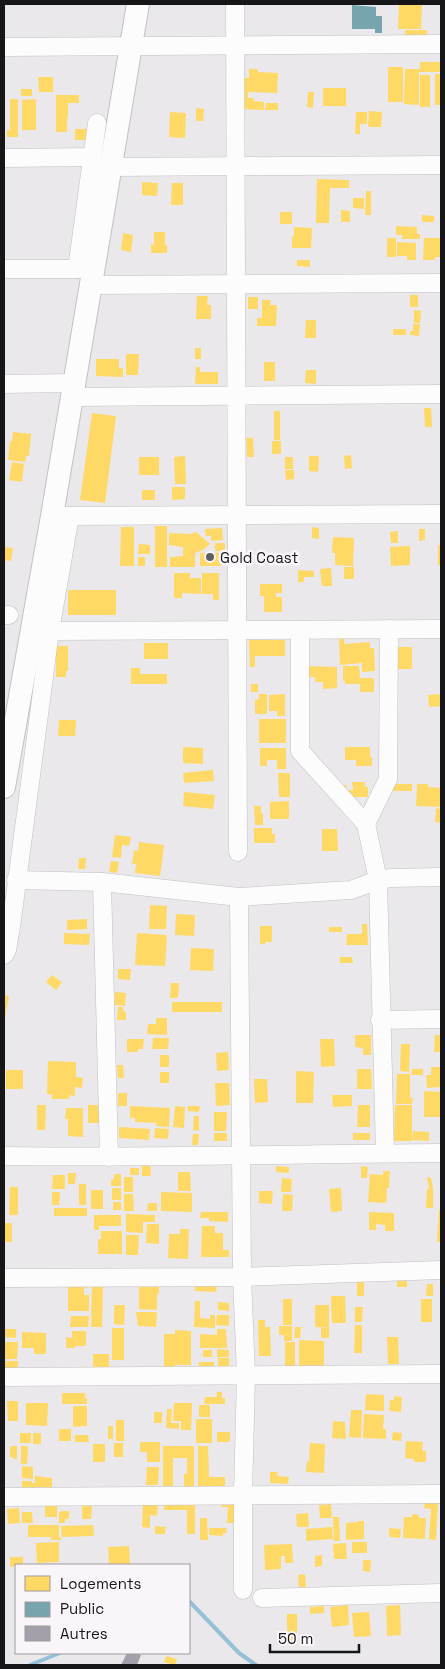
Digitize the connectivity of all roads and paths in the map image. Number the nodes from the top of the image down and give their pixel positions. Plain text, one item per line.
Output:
1 (138, 4) edge
2 (235, 4) edge
3 (441, 44) edge
4 (236, 45) junction
5 (130, 46) junction
6 (4, 47) edge
7 (97, 123) dead end
8 (4, 158) edge
9 (101, 162) junction
10 (441, 164) edge
11 (236, 166) junction
12 (4, 269) edge
13 (87, 274) junction
14 (441, 283) edge
15 (237, 284) junction
16 (4, 384) edge
17 (73, 390) junction
18 (441, 394) edge
19 (237, 396) junction
20 (441, 514) edge
21 (238, 515) junction
22 (61, 516) junction
23 (389, 629) junction
24 (441, 629) edge
25 (238, 630) junction
26 (300, 630) junction
27 (50, 632) junction
28 (4, 788) edge
29 (366, 824) junction
30 (238, 852) dead end
31 (441, 877) edge
32 (16, 880) junction
33 (378, 880) junction
34 (102, 882) junction
35 (238, 897) junction
36 (4, 955) edge
37 (441, 1019) edge
38 (380, 1020) junction
39 (385, 1153) junction
40 (441, 1153) edge
41 (241, 1154) junction
42 (4, 1156) edge
43 (109, 1157) junction
44 (441, 1270) edge
45 (242, 1277) junction
46 (4, 1278) edge
47 (441, 1374) edge
48 (246, 1375) junction
49 (4, 1377) edge
50 (441, 1494) edge
51 (243, 1495) junction
52 (4, 1496) edge
53 (243, 1590) dead end
54 (441, 1593) edge
55 (262, 1598) dead end

1 - 5 main road
2 - 4 street
3 - 4 street
4 - 5 street
4 - 11 street
5 - 6 street
5 - 9 main road
7 - 9 street
8 - 9 street
9 - 11 street
9 - 13 main road
10 - 11 street
11 - 15 street
12 - 13 street
13 - 15 street
13 - 17 main road
14 - 15 street
15 - 19 street
16 - 17 street
17 - 19 street
17 - 22 main road
18 - 19 street
19 - 21 street
20 - 21 street
21 - 22 street
21 - 25 street
22 - 27 street
22 - 28 main road
23 - 24 street
23 - 26 street
23 - 29 street
25 - 26 street
25 - 27 street
25 - 30 street
26 - 29 street
27 - 32 street
29 - 33 street
31 - 33 street
32 - 34 street
32 - 36 street
33 - 35 street
33 - 38 street
34 - 35 street
34 - 43 street
35 - 41 street
37 - 38 street
38 - 39 street
39 - 40 street
39 - 41 street
41 - 43 street
41 - 45 street
42 - 43 street
44 - 45 street
45 - 46 street
45 - 48 street
47 - 48 street
48 - 49 street
48 - 51 street
50 - 51 street
51 - 52 street
51 - 53 street
54 - 55 street

